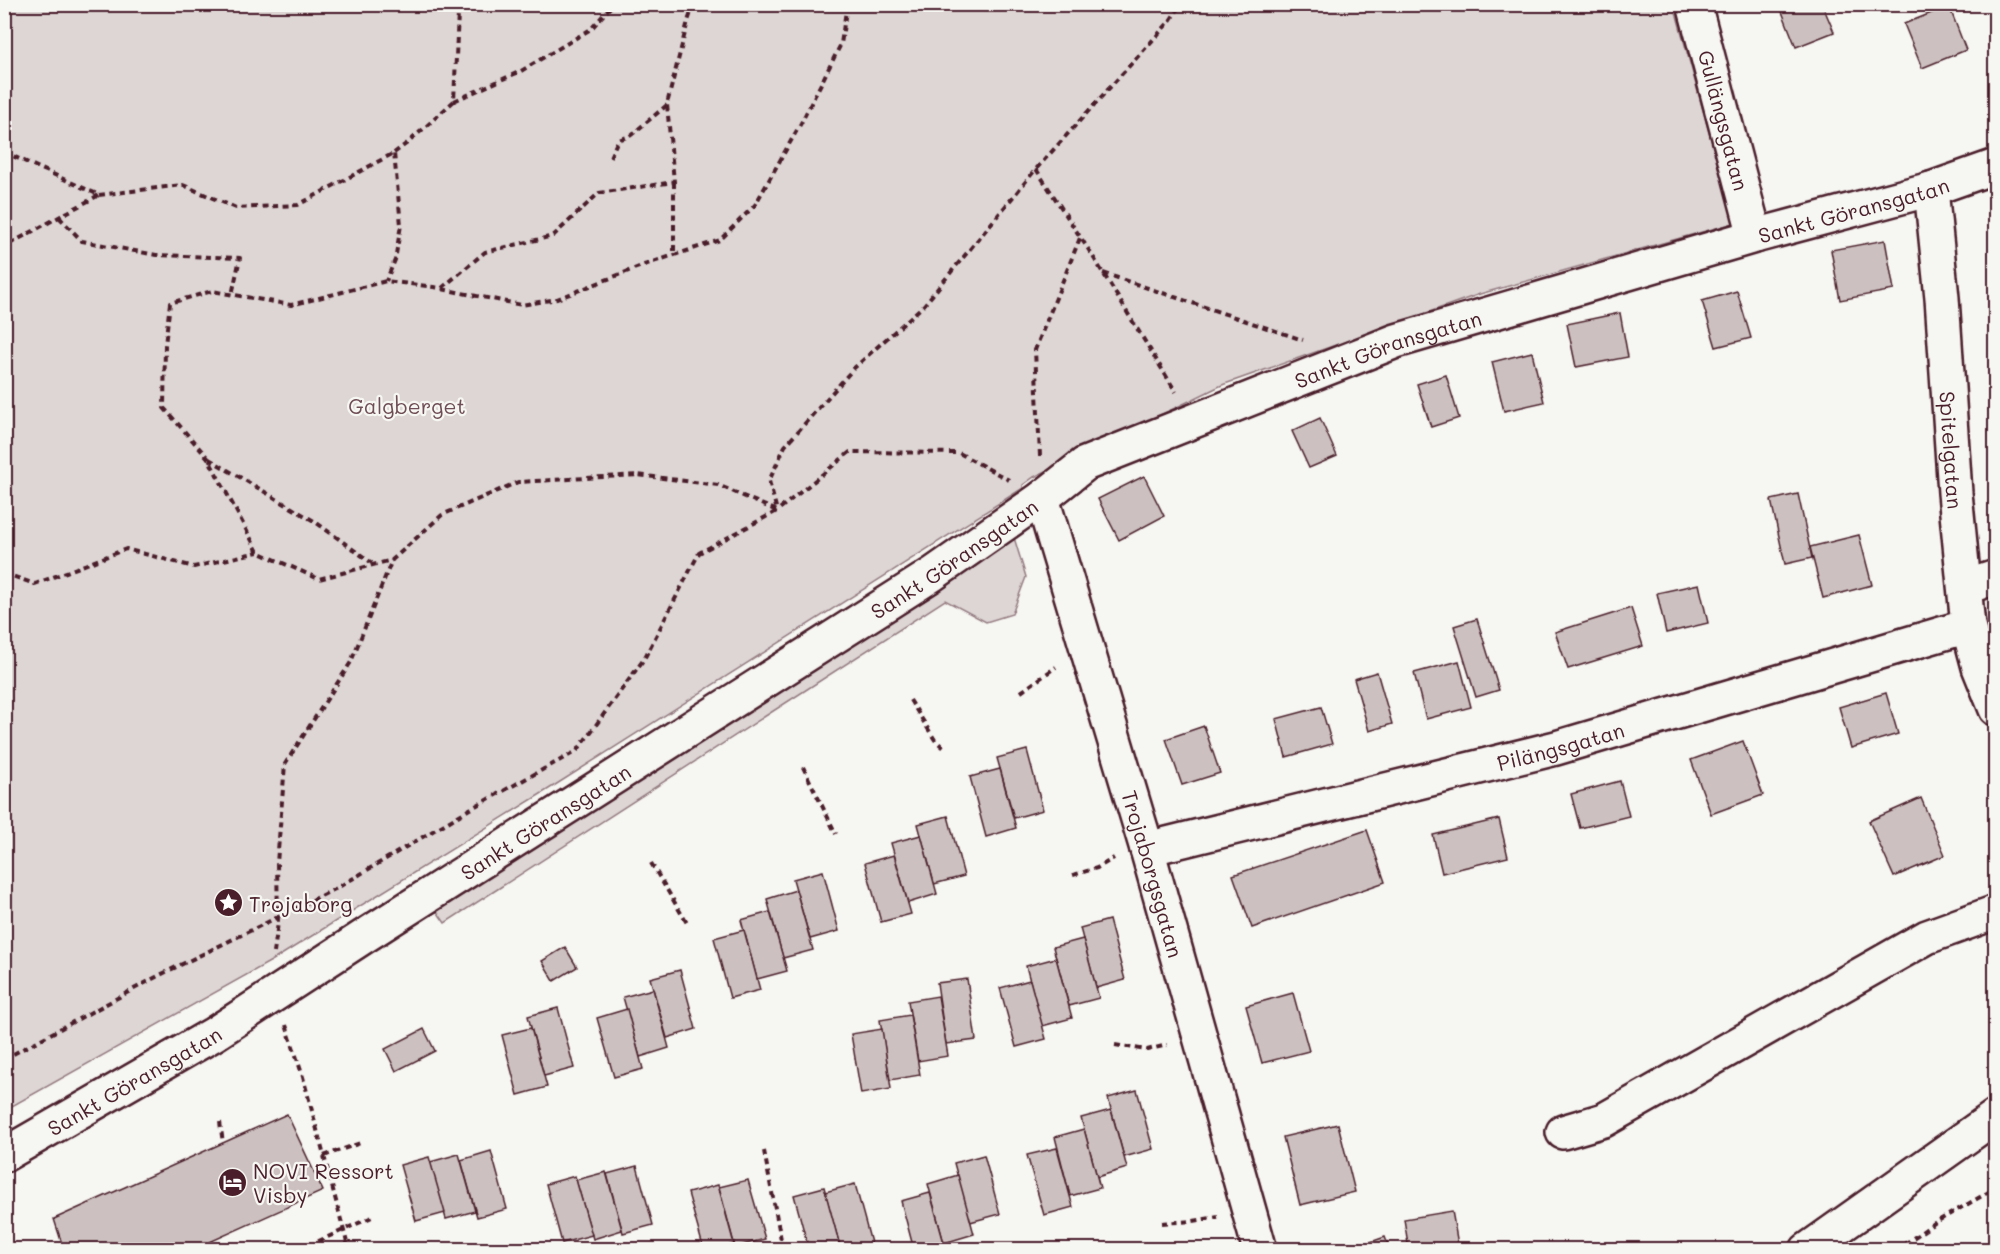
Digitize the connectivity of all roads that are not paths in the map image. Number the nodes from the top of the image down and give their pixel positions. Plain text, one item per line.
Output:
1 (1694, 4) edge
2 (1995, 166) edge
3 (1931, 189) junction
4 (1755, 236) junction
5 (1041, 498) junction
6 (1981, 582) edge
7 (1968, 627) junction
8 (1995, 709) edge
9 (1147, 849) junction
10 (1995, 912) edge
11 (1995, 1116) edge
12 (1563, 1132) dead end
13 (4, 1155) edge
14 (1260, 1250) edge
15 (1807, 1250) edge

1 - 4 street, Gullängsgatan
2 - 3 street, Sankt Göransgatan
3 - 4 street, Sankt Göransgatan
3 - 6 street, Spitelgatan
4 - 5 street, Sankt Göransgatan
5 - 9 street, Trojaborgsgatan
5 - 13 street, Sankt Göransgatan
6 - 7 street, Spitelgatan
7 - 8 street, Spitelgatan
7 - 9 street, Pilängsgatan
9 - 14 street, Trojaborgsgatan
10 - 12 street
11 - 15 street

